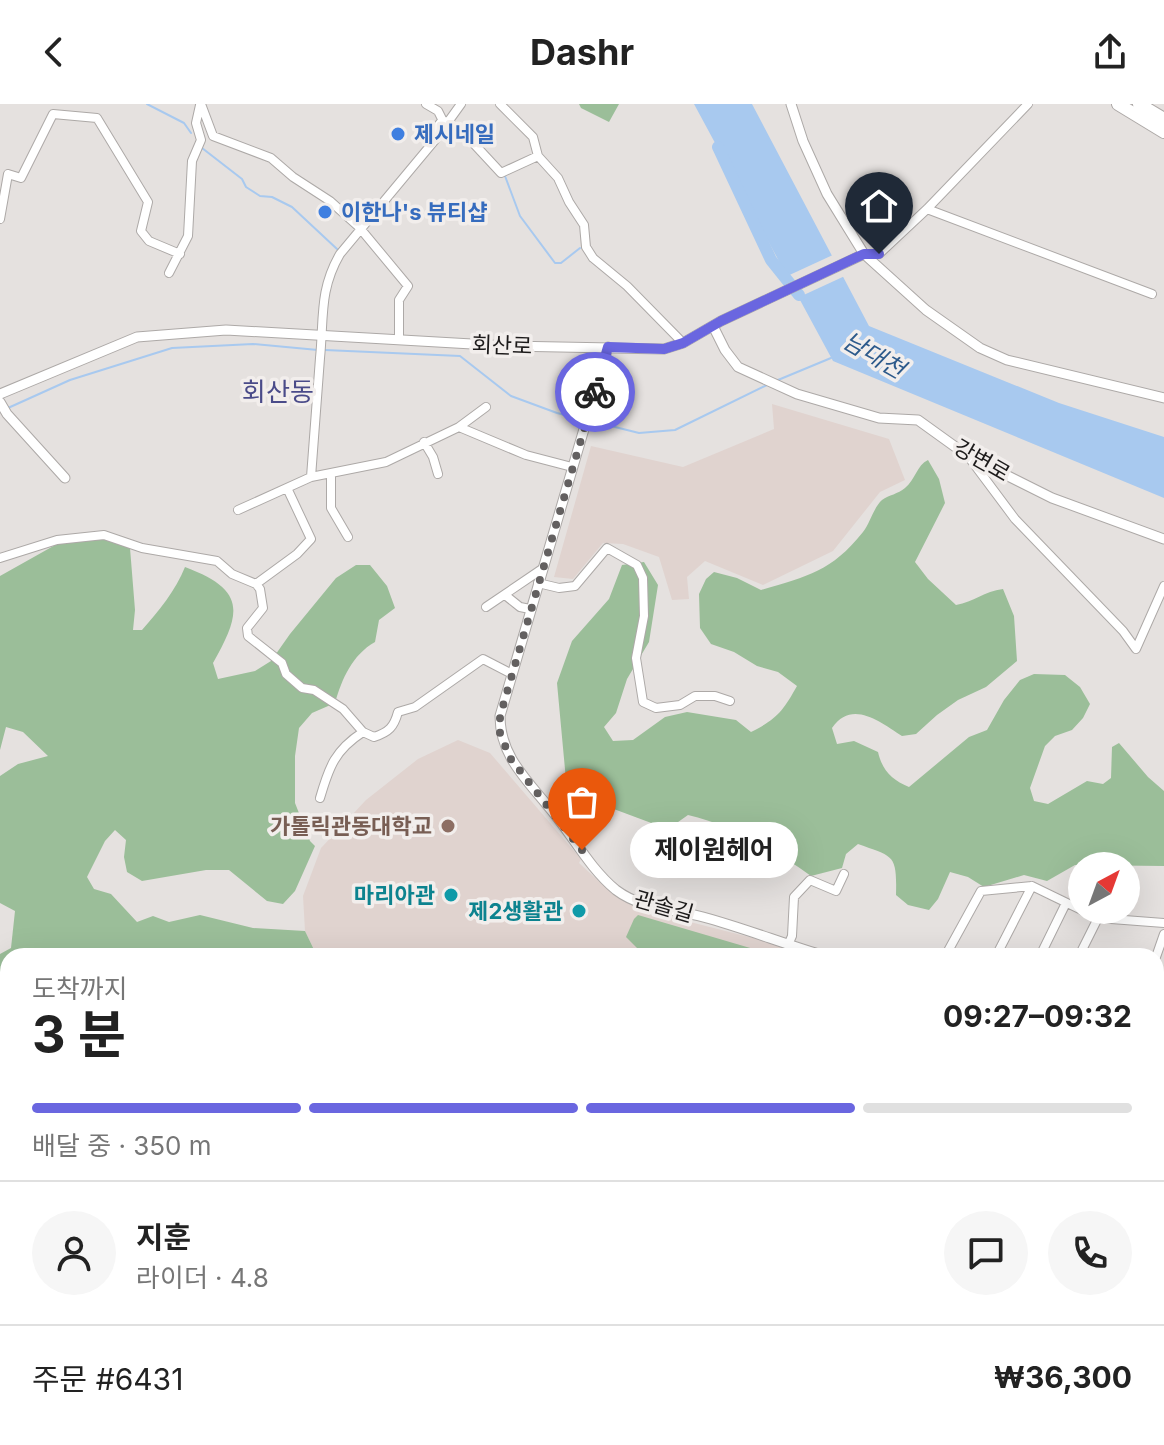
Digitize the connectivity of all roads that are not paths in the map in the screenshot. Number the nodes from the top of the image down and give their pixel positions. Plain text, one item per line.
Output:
1 (200, 104) edge
2 (426, 104) edge
3 (461, 104) edge
4 (500, 104) edge
5 (791, 104) edge
6 (1028, 104) edge
7 (1118, 104) edge
8 (1139, 104) edge
9 (1151, 104) edge
10 (1164, 116) edge
11 (448, 123) junction
12 (1164, 132) edge
13 (538, 156) junction
14 (927, 209) junction
15 (0, 219) edge
16 (361, 230) junction
17 (180, 254) junction
18 (859, 256) junction
19 (169, 273) dead end
20 (1152, 294) dead end
21 (717, 324) junction
22 (399, 340) junction
23 (683, 343) junction
24 (322, 345) junction
25 (608, 347) junction
26 (0, 394) edge
27 (1164, 398) edge
28 (3, 407) edge
29 (486, 407) dead end
30 (459, 427) junction
31 (424, 442) junction
32 (968, 456) junction
33 (572, 467) junction
34 (331, 474) junction
35 (438, 474) dead end
36 (311, 477) junction
37 (65, 478) dead end
38 (287, 488) junction
39 (238, 510) dead end
40 (348, 537) dead end
41 (1164, 539) edge
42 (0, 558) edge
43 (542, 569) junction
44 (538, 583) junction
45 (256, 584) junction
46 (1164, 586) edge
47 (505, 595) junction
48 (486, 607) dead end
49 (530, 609) junction
50 (512, 674) junction
51 (730, 701) dead end
52 (363, 732) junction
53 (320, 798) dead end
54 (844, 874) dead end
55 (1032, 886) junction
56 (1066, 903) joint
57 (1140, 921) edge
58 (1164, 923) edge
59 (1095, 924) edge
60 (788, 945) junction
61 (798, 948) edge
62 (950, 948) edge
63 (1000, 948) edge
64 (1044, 948) edge
65 (1083, 948) edge

1 - 16 street
1 - 17 street
2 - 11 street
3 - 11 street
4 - 13 street
5 - 18 street
6 - 14 street, 회산로
7 - 12 highway
8 - 10 highway
9 - 10 highway
11 - 13 street
11 - 16 street
13 - 23 street
14 - 18 street, 회산로
14 - 20 street
15 - 17 street
16 - 22 street
16 - 24 street
17 - 19 street
18 - 21 street, 회산로
18 - 27 street
21 - 23 street, 회산로
21 - 32 street, 강변로
22 - 24 street, 회산로
22 - 25 street, 회산로
23 - 25 street, 회산로
24 - 26 street, 회산로
24 - 36 street
25 - 33 street, 관솔길
28 - 37 street
29 - 30 street
30 - 31 street
30 - 33 street
31 - 34 street
31 - 35 street
32 - 41 street, 강변로
32 - 46 street
33 - 43 street, 관솔길
34 - 36 street
34 - 40 street
36 - 38 street
38 - 39 street
38 - 45 street
42 - 45 street
43 - 44 street, 관솔길
43 - 47 street
44 - 49 street, 관솔길
44 - 51 street
45 - 52 street
47 - 48 street
47 - 49 street
49 - 50 street, 관솔길
50 - 52 street
50 - 60 street, 관솔길
52 - 53 street
54 - 60 street
55 - 56 street
55 - 62 street
55 - 63 street
56 - 64 street
57 - 58 street
59 - 65 street
60 - 61 street, 관솔길

